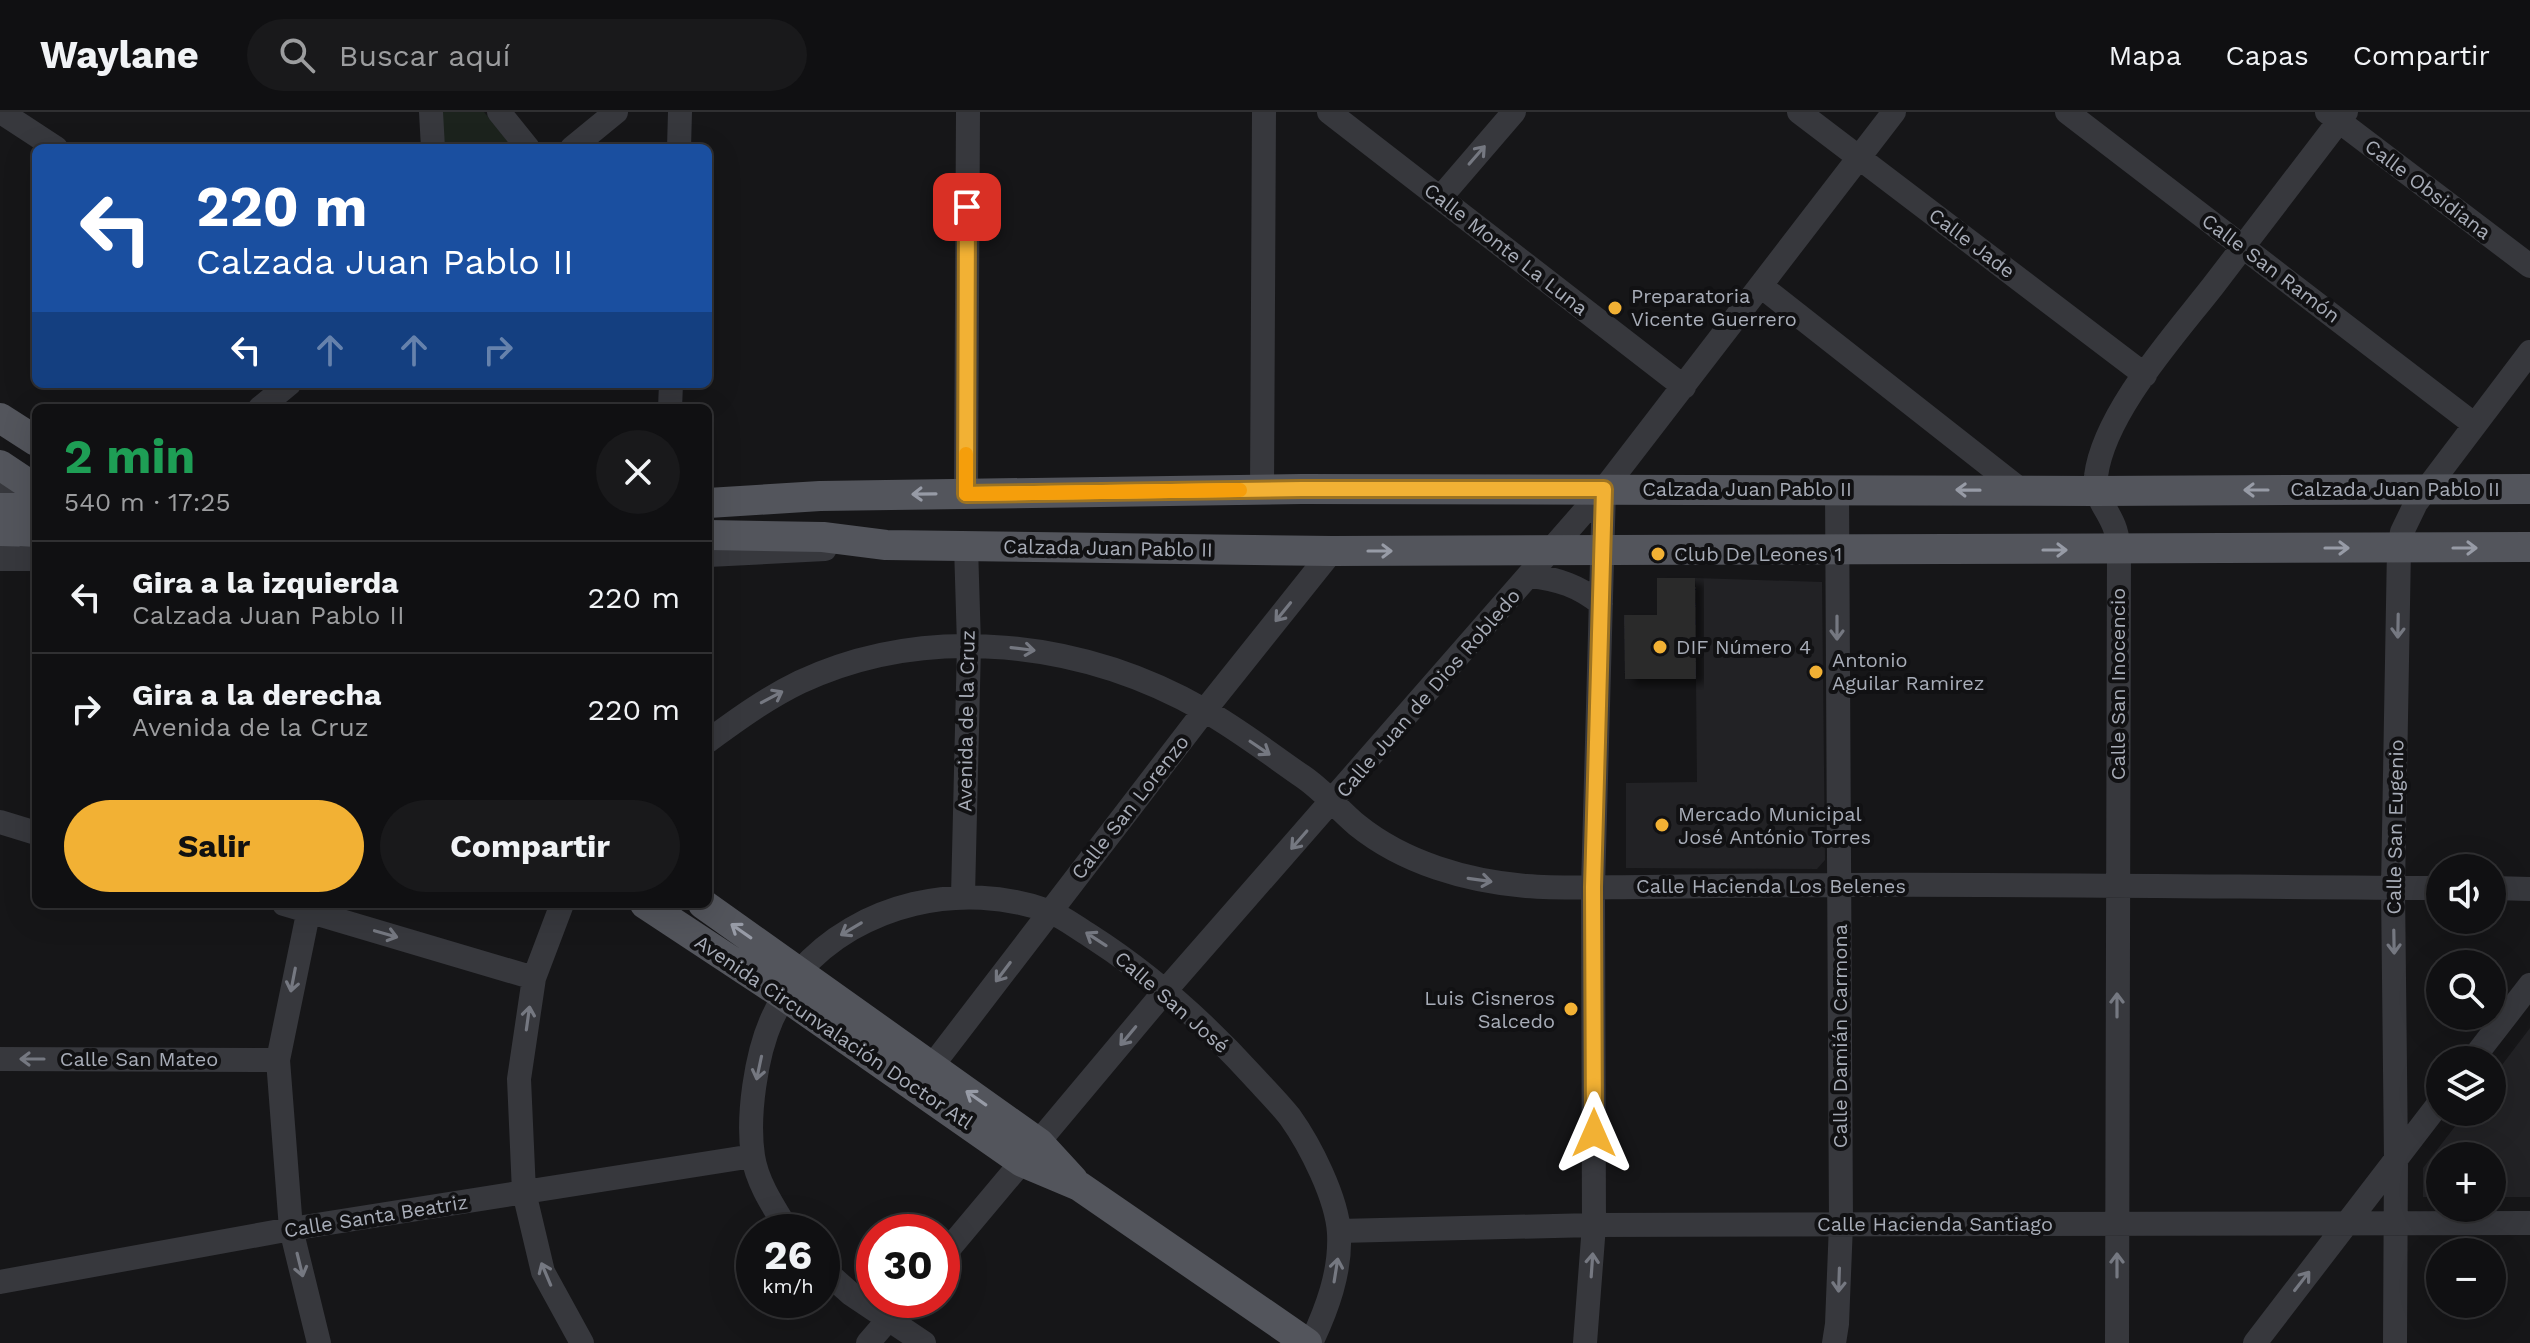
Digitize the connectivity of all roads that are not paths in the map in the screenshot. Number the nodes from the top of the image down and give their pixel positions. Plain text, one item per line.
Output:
1 (1, 112) edge
2 (431, 112) edge
3 (499, 112) edge
4 (616, 112) edge
5 (680, 112) edge
6 (968, 112) edge
7 (1264, 112) edge
8 (1329, 112) edge
9 (1514, 112) edge
10 (1799, 112) edge
11 (1894, 112) edge
12 (2067, 112) edge
13 (2337, 115) edge
14 (50, 144) edge
15 (433, 144) edge
16 (525, 144) edge
17 (577, 144) edge
18 (679, 144) edge
19 (1859, 158) junction
20 (1440, 198) junction
21 (2243, 247) junction
22 (2530, 266) edge
23 (1761, 286) junction
24 (2530, 352) edge
25 (2145, 375) junction
26 (1684, 387) junction
27 (284, 388) edge
28 (265, 404) edge
29 (0, 418) edge
30 (2475, 425) junction
31 (32, 438) edge
32 (0, 465) edge
33 (32, 487) edge
34 (712, 489) edge
35 (1262, 489) junction
36 (1604, 489) junction
37 (1837, 489) junction
38 (2428, 489) junction
39 (2530, 489) edge
40 (32, 490) edge
41 (0, 491) edge
42 (2022, 491) junction
43 (2095, 491) junction
44 (966, 494) junction
45 (820, 496) junction
46 (0, 501) edge
47 (712, 503) edge
48 (0, 508) edge
49 (32, 508) edge
50 (0, 531) edge
51 (32, 532) edge
52 (712, 535) edge
53 (886, 545) junction
54 (966, 546) junction
55 (2530, 547) edge
56 (2399, 548) junction
57 (1553, 549) junction
58 (2119, 549) junction
59 (1837, 550) junction
60 (1332, 551) junction
61 (1602, 551) junction
62 (712, 555) edge
63 (0, 558) edge
64 (32, 559) edge
65 (1530, 576) junction
66 (1601, 604) junction
67 (969, 645) junction
68 (1205, 710) junction
69 (712, 738) edge
70 (1333, 801) junction
71 (0, 822) edge
72 (32, 832) edge
73 (1839, 885) junction
74 (2117, 886) junction
75 (1593, 887) junction
76 (2393, 888) junction
77 (2426, 888) edge
78 (2506, 888) edge
79 (2530, 889) edge
80 (963, 896) junction
81 (300, 908) edge
82 (306, 908) edge
83 (560, 908) edge
84 (652, 908) edge
85 (707, 908) edge
86 (1050, 911) junction
87 (534, 978) junction
88 (791, 983) junction
89 (2530, 985) edge
90 (1165, 991) junction
91 (2483, 1046) edge
92 (0, 1059) edge
93 (278, 1060) junction
94 (932, 1066) junction
95 (2426, 1120) edge
96 (1031, 1153) junction
97 (753, 1156) junction
98 (2396, 1159) junction
99 (524, 1192) junction
100 (779, 1214) edge
101 (2347, 1223) junction
102 (2397, 1223) junction
103 (2530, 1223) edge
104 (1841, 1224) junction
105 (2118, 1224) junction
106 (1594, 1225) junction
107 (291, 1229) junction
108 (1339, 1231) junction
109 (960, 1236) edge
110 (0, 1282) edge
111 (840, 1284) edge
112 (888, 1320) junction
113 (319, 1343) edge
114 (582, 1343) edge
115 (868, 1343) edge
116 (924, 1343) edge
117 (1309, 1343) edge
118 (1585, 1343) edge
119 (1834, 1343) edge
120 (2117, 1343) edge
121 (2255, 1343) edge
122 (2395, 1343) edge

1 - 14 street
2 - 15 street
3 - 16 street
4 - 17 street
5 - 18 street
6 - 44 street
7 - 35 street
8 - 20 street, Calle Monte La Luna
20 -> 9 street
10 - 19 street, Calle Jade
11 - 19 street, Calle Juan de Dios Robledo
12 - 21 street, Calle San Ramón
13 - 21 street
13 - 22 street, Calle Obsidiana
19 - 23 street, Calle Juan de Dios Robledo
19 - 25 street, Calle Jade
20 - 26 street, Calle Monte La Luna
21 - 25 street
21 - 30 street, Calle San Ramón
23 - 26 street, Calle Juan de Dios Robledo
23 - 42 street
24 - 30 street, Calle San Eugenio
25 - 43 street
26 - 36 street, Calle Juan de Dios Robledo
27 - 28 street
29 - 31 main road
30 - 38 street, Calle San Eugenio
32 - 33 main road
34 - 45 street, Calzada Juan Pablo II
35 - 36 main road, Calzada Juan Pablo II
35 - 44 main road, Calzada Juan Pablo II
36 - 37 main road, Calzada Juan Pablo II
36 - 57 street, Calle Juan de Dios Robledo
36 - 61 street
42 -> 37 main road, Calzada Juan Pablo II
37 - 59 street, Calle Damián Carmona
38 - 39 main road, Calzada Juan Pablo II
38 -> 43 main road, Calzada Juan Pablo II
38 - 56 street, Calle San Eugenio
40 - 41 street
42 - 43 main road, Calzada Juan Pablo II
43 - 58 street, Calle San Inocencio
44 -> 45 main road, Calzada Juan Pablo II
45 - 47 main road, Calzada Juan Pablo II
46 - 63 street
48 - 49 main road, bridge
50 - 51 main road, bridge
52 - 53 main road, Calzada Juan Pablo II
53 - 54 main road, Calzada Juan Pablo II
53 - 62 street, Calzada Juan Pablo II
54 - 60 main road, Calzada Juan Pablo II
54 - 67 street, Avenida de la Cruz
56 -> 55 main road, Calzada Juan Pablo II
58 -> 56 main road, Calzada Juan Pablo II
56 -> 76 street, Calle San Eugenio
60 -> 57 main road, Calzada Juan Pablo II
57 - 61 main road, Calzada Juan Pablo II
57 - 65 street, Calle Juan de Dios Robledo
59 -> 58 main road, Calzada Juan Pablo II
58 - 74 street, Calle San Inocencio
59 - 61 main road, Calzada Juan Pablo II
59 -> 73 street, Calle Damián Carmona
60 -> 68 street, Calle San Lorenzo
61 - 66 street
63 - 64 street
65 - 66 street
65 - 70 street, Calle Juan de Dios Robledo
66 - 75 street
67 -> 68 street, Calle Hacienda Los Belenes
69 -> 67 street, Calle Hacienda Los Belenes
67 - 80 street, Avenida de la Cruz
68 -> 70 street, Calle Hacienda Los Belenes
68 - 86 street, Calle San Lorenzo
70 -> 75 street, Calle Hacienda Los Belenes
70 -> 90 street, Calle Juan de Dios Robledo
71 - 72 street
73 - 74 street, Calle Hacienda Los Belenes
73 - 75 street, Calle Hacienda Los Belenes
73 - 104 street, Calle Damián Carmona
74 - 76 street, Calle Hacienda Los Belenes
105 -> 74 street, Calle San Inocencio
75 - 106 street
76 - 77 street, Calle Hacienda Los Belenes
76 -> 98 street, Calle San Eugenio
78 - 79 street
80 - 86 street, Calle San José
80 -> 88 street, Calle San José
81 -> 93 street
82 -> 87 street
83 - 87 street
84 - 88 main road, Avenida Circunvalación Doctor Atl
88 -> 85 main road, Avenida Circunvalación Doctor Atl
90 -> 86 street, Calle San José
86 -> 94 street, Calle San Lorenzo
99 -> 87 street
88 - 94 main road, Avenida Circunvalación Doctor Atl
88 - 96 main road, Avenida Circunvalación Doctor Atl
88 -> 97 street
89 - 91 street
90 -> 96 street, Calle Juan de Dios Robledo
90 - 108 street, Calle San José
93 -> 92 street, Calle San Mateo
93 - 107 street
96 -> 94 main road, Avenida Circunvalación Doctor Atl
95 - 98 street
96 - 109 street, Calle Juan de Dios Robledo
96 - 117 main road
97 - 99 street, Calle Santa Beatriz
97 - 100 street
98 - 101 street
98 - 102 street, Calle San Eugenio
99 - 107 street, Calle Santa Beatriz
114 -> 99 street
101 - 102 street, Calle Hacienda Santiago
101 - 105 street, Calle Hacienda Santiago
121 -> 101 street
102 - 103 street, Calle Hacienda Santiago
102 - 122 street, Calle San Eugenio
104 - 105 street, Calle Hacienda Santiago
104 - 106 street, Calle Hacienda Santiago
104 -> 119 street, Calle Damián Carmona
120 -> 105 street, Calle San Inocencio
106 - 108 street, Calle Hacienda Santiago
118 -> 106 street
107 - 110 street, Calle Santa Beatriz
107 -> 113 street
117 -> 108 street, Calle San José
111 - 112 street
112 - 115 street
112 - 116 street

